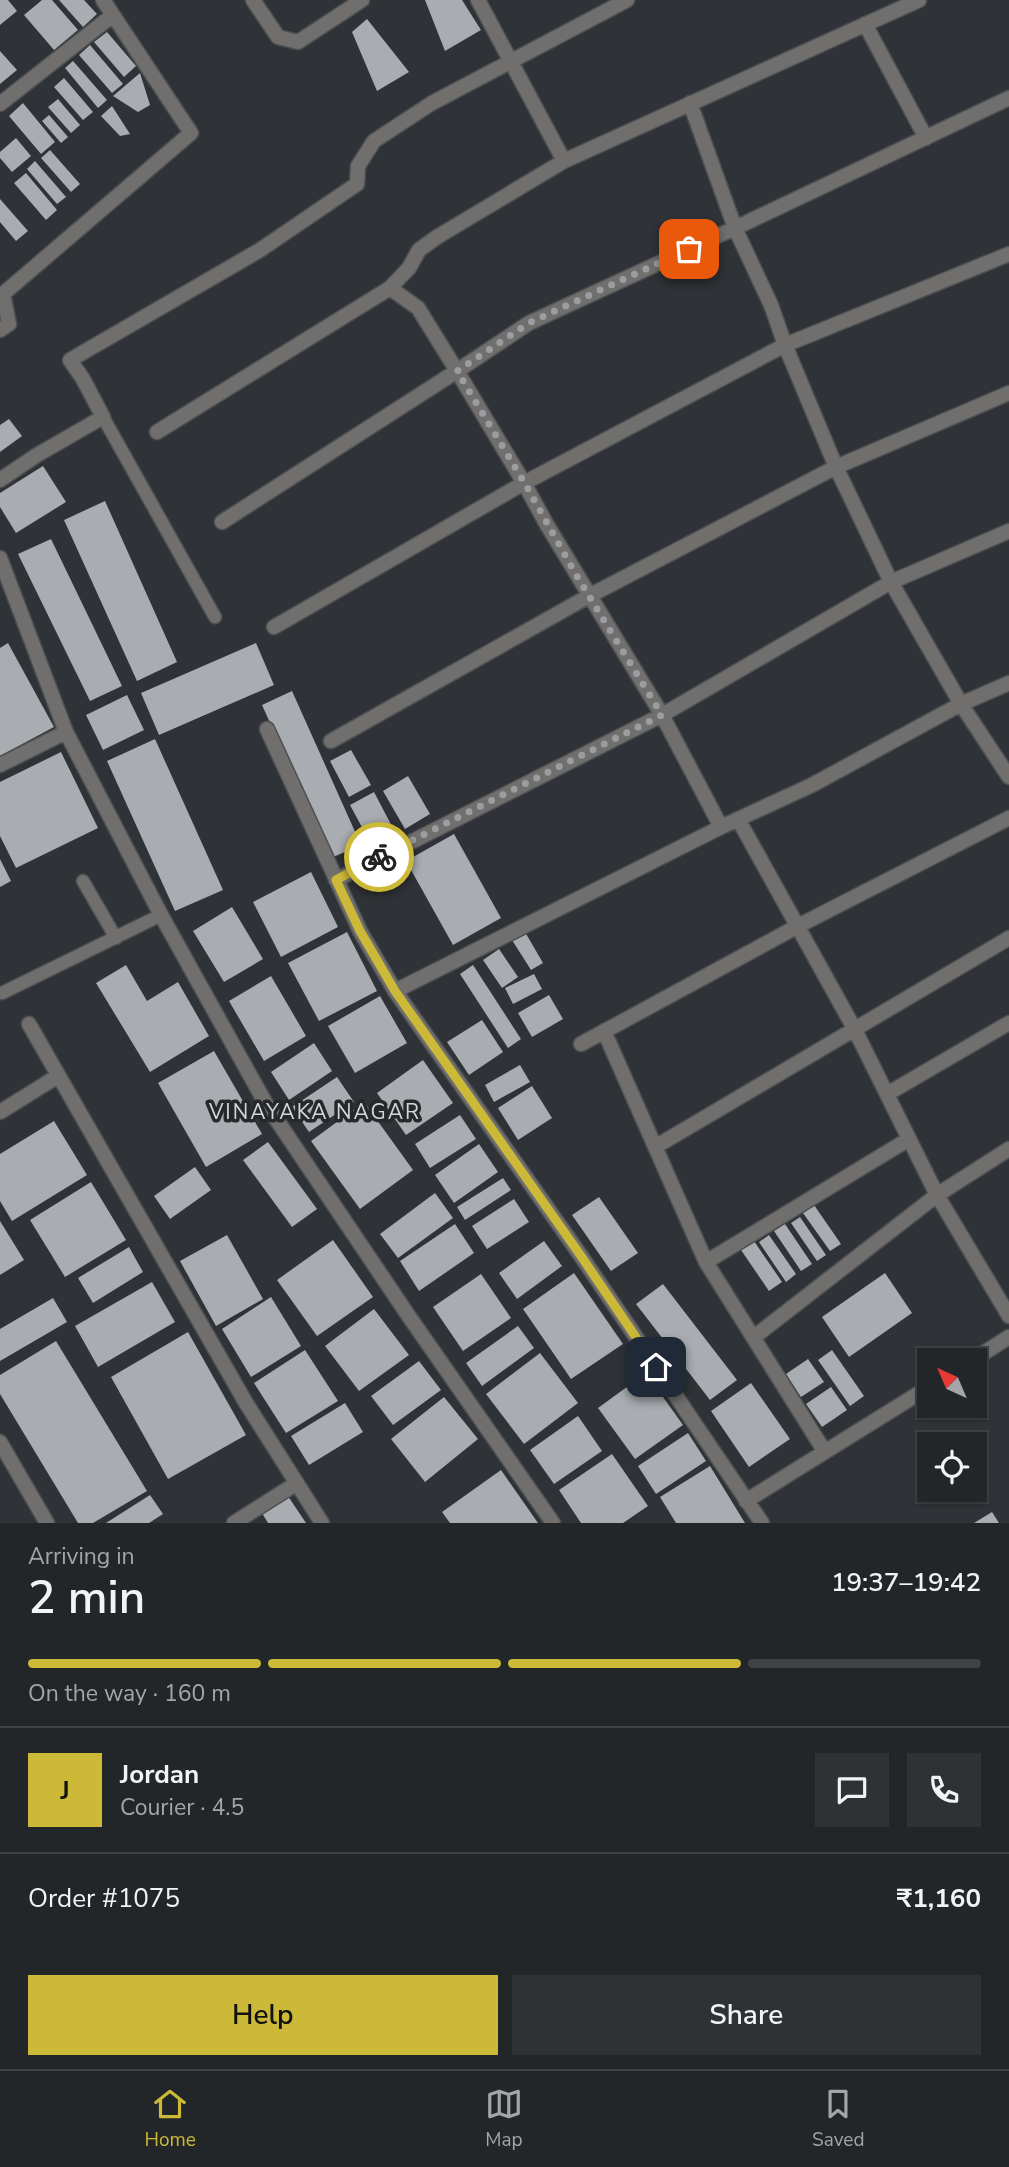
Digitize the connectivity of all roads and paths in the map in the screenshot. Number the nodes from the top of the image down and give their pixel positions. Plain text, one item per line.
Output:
1 (103, 0) edge
2 (253, 0) edge
3 (478, 0) edge
4 (627, 0) edge
5 (919, 0) edge
6 (354, 2) edge
7 (113, 15) junction
8 (865, 24) junction
9 (511, 61) junction
10 (1009, 98) edge
11 (690, 103) junction
12 (0, 104) edge
13 (926, 138) junction
14 (564, 161) junction
15 (735, 228) junction
16 (1009, 254) edge
17 (390, 288) junction
18 (0, 330) edge
19 (785, 345) junction
20 (457, 371) junction
21 (1009, 393) edge
22 (103, 417) junction
23 (157, 432) dead end
24 (836, 467) junction
25 (0, 480) edge
26 (524, 482) junction
27 (222, 522) dead end
28 (1009, 531) edge
29 (0, 558) edge
30 (891, 582) junction
31 (589, 596) junction
32 (215, 617) dead end
33 (274, 627) dead end
34 (1009, 683) edge
35 (961, 705) junction
36 (662, 715) junction
37 (267, 729) dead end
38 (66, 732) junction
39 (331, 741) dead end
40 (0, 765) edge
41 (1009, 777) edge
42 (1009, 818) edge
43 (738, 819) junction
44 (721, 827) junction
45 (336, 880) junction
46 (83, 881) dead end
47 (161, 915) junction
48 (798, 926) junction
49 (116, 938) junction
50 (1009, 938) edge
51 (395, 991) junction
52 (2, 993) dead end
53 (1009, 1023) edge
54 (29, 1024) dead end
55 (854, 1028) junction
56 (604, 1031) junction
57 (581, 1044) dead end
58 (58, 1076) junction
59 (887, 1094) junction
60 (0, 1112) edge
61 (909, 1139) junction
62 (655, 1147) junction
63 (1009, 1149) edge
64 (937, 1195) junction
65 (706, 1262) junction
66 (1009, 1317) edge
67 (754, 1337) junction
68 (1009, 1337) edge
69 (987, 1351) edge
70 (917, 1394) edge
71 (0, 1442) edge
72 (825, 1452) junction
73 (297, 1483) junction
74 (747, 1500) junction
75 (47, 1523) edge
76 (234, 1523) edge
77 (322, 1523) edge
78 (553, 1523) edge
79 (762, 1523) edge

1 - 7 street
2 - 6 street
3 - 9 street
4 - 9 street
5 - 8 street
7 - 12 street
7 - 18 street
8 - 11 street
8 - 13 street
9 - 14 street
9 - 22 street
10 - 13 street
11 - 14 street
11 - 15 street
13 - 15 street
14 - 17 street
15 - 19 street
15 - 20 street
16 - 19 street
17 - 20 street
17 - 23 street
19 - 24 street
19 - 26 street
20 - 26 street
20 - 27 street
21 - 24 street
22 - 25 street
22 - 32 lane
24 - 30 street
24 - 31 street
26 - 31 street
26 - 33 street
28 - 30 street
29 - 38 street
30 - 35 street
30 - 36 street
31 - 36 street
31 - 39 street
34 - 35 street
35 - 41 street
35 - 43 street
36 - 44 street
36 - 45 street
37 - 45 street
38 - 40 street
38 - 47 street
42 - 48 street
43 - 44 street
43 - 48 street
44 - 51 street
45 - 51 street
46 - 49 lane
47 - 49 lane
47 - 78 street
48 - 55 street
48 - 56 street
49 - 52 lane
50 - 55 street
51 - 74 street
53 - 59 street
54 - 58 street
55 - 59 street
55 - 62 street
56 - 57 street
56 - 62 street
58 - 60 street
58 - 73 street
59 - 61 street
61 - 64 street
61 - 65 street
62 - 65 street
63 - 64 street
64 - 66 street
64 - 67 street
65 - 67 street
67 - 72 street
68 - 69 street
70 - 72 street
71 - 75 street
72 - 74 street
73 - 76 street
73 - 77 street
74 - 79 street

